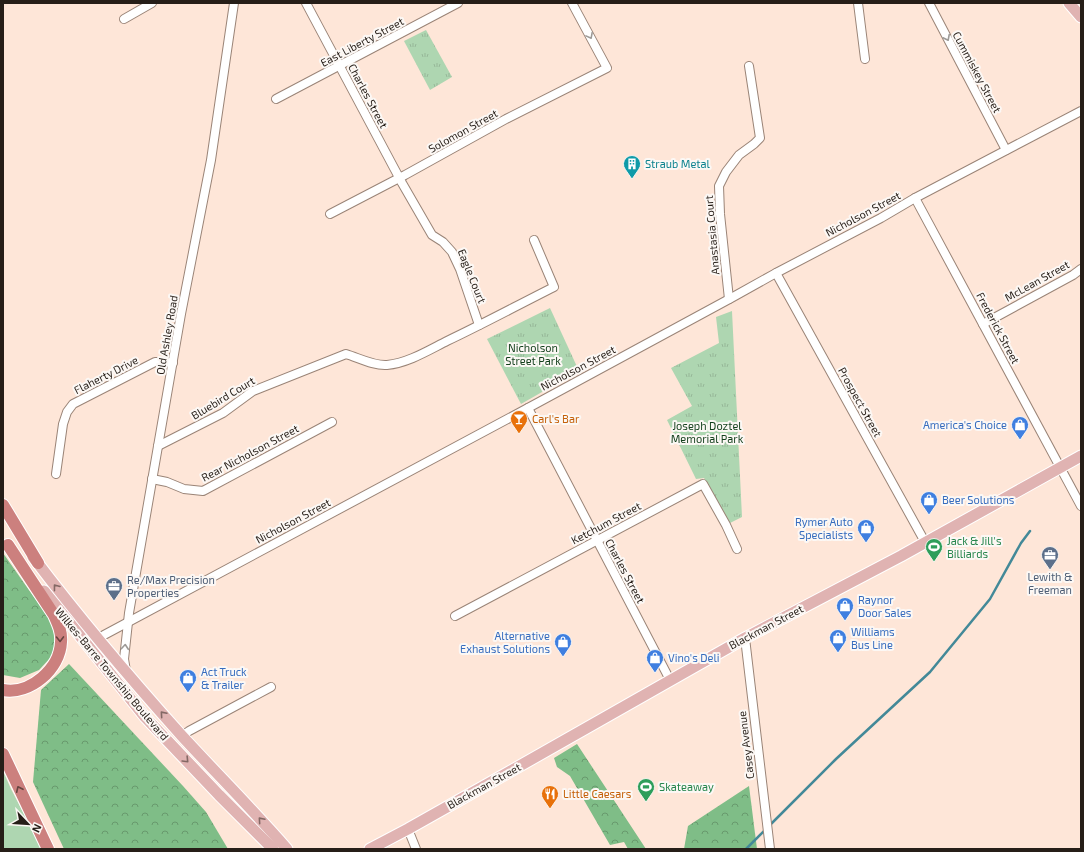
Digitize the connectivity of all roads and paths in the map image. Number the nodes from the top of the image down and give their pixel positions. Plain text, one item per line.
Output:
1 (152, 3) edge
2 (234, 3) edge
3 (306, 3) edge
4 (458, 3) edge
5 (572, 3) edge
6 (858, 3) edge
7 (929, 3) edge
8 (1070, 3) edge
9 (1081, 17) edge
10 (124, 19) dead end
11 (865, 59) dead end
12 (340, 66) junction
13 (749, 66) dead end
14 (276, 99) dead end
15 (1081, 111) edge
16 (1006, 150) junction
17 (399, 178) junction
18 (915, 198) junction
19 (330, 214) dead end
20 (534, 240) dead end
21 (1081, 269) edge
22 (776, 273) junction
23 (729, 299) junction
24 (983, 324) junction
25 (479, 326) junction
26 (173, 364) junction
27 (528, 408) junction
28 (332, 422) dead end
29 (158, 446) junction
30 (1081, 456) edge
31 (1061, 468) junction
32 (56, 474) dead end
33 (152, 479) junction
34 (3, 505) edge
35 (1081, 506) edge
36 (3, 516) edge
37 (597, 541) junction
38 (5, 542) edge
39 (925, 542) junction
40 (737, 549) dead end
41 (38, 563) junction
42 (455, 616) dead end
43 (128, 622) junction
44 (745, 638) junction
45 (98, 639) junction
46 (87, 646) junction
47 (126, 672) junction
48 (670, 680) junction
49 (271, 687) dead end
50 (3, 690) edge
51 (182, 736) junction
52 (3, 754) edge
53 (408, 829) junction
54 (48, 849) edge
55 (273, 849) edge
56 (287, 849) edge
57 (370, 849) edge
58 (416, 849) edge
59 (770, 849) edge

1 - 10 street
2 - 26 street, Old Ashley Road
3 - 12 street, Charles Street
4 - 12 street, East Liberty Street
5 -> 17 street, Solomon Street
6 - 11 street
7 -> 16 street, Cummiskey Street
8 - 9 main road
12 - 14 street, East Liberty Street
12 - 17 street, Charles Street
13 - 23 street, Anastasia Court
15 - 16 street, Nicholson Street
16 - 18 street, Nicholson Street
17 - 19 street, Solomon Street
17 - 25 street, Eagle Court
18 - 22 street, Nicholson Street
18 - 24 street, Frederick Street
20 - 25 street
21 - 24 street, McLean Street
22 - 23 street, Nicholson Street
22 - 39 street, Prospect Street
23 - 27 street, Nicholson Street
24 - 31 street, Frederick Street
25 - 29 street, Bluebird Court
26 - 29 street, Old Ashley Road
26 - 32 street, Flaherty Drive
27 - 37 street, Charles Street
27 - 43 street, Nicholson Street
28 - 33 street, Rear Nicholson Street
29 - 33 street, Old Ashley Road
30 - 31 main road, Blackman Street
31 - 35 street, Frederick Street
31 - 39 main road, Blackman Street
33 - 43 street, Old Ashley Road
34 - 41 highway
36 - 41 main road, Wilkes-Barre Township Boulevard
37 - 40 street, Ketchum Street
37 - 42 street, Ketchum Street
37 - 48 street, Charles Street
38 - 46 main road, Wilkes-Barre Township Boulevard
38 -> 50 highway
39 - 44 main road, Blackman Street
45 -> 41 main road, Wilkes-Barre Township Boulevard
43 - 45 street, Nicholson Street
47 -> 43 street, Old Ashley Road
44 - 48 main road, Blackman Street
44 - 59 street, Casey Avenue
45 - 46 street, Nicholson Street
45 - 47 main road, Wilkes-Barre Township Boulevard
46 -> 55 main road, Wilkes-Barre Township Boulevard
51 -> 47 main road, Wilkes-Barre Township Boulevard
48 - 53 main road, Blackman Street
49 - 51 street
56 -> 51 main road, Wilkes-Barre Township Boulevard
54 -> 52 highway
53 - 57 main road, Blackman Street
53 - 58 street

